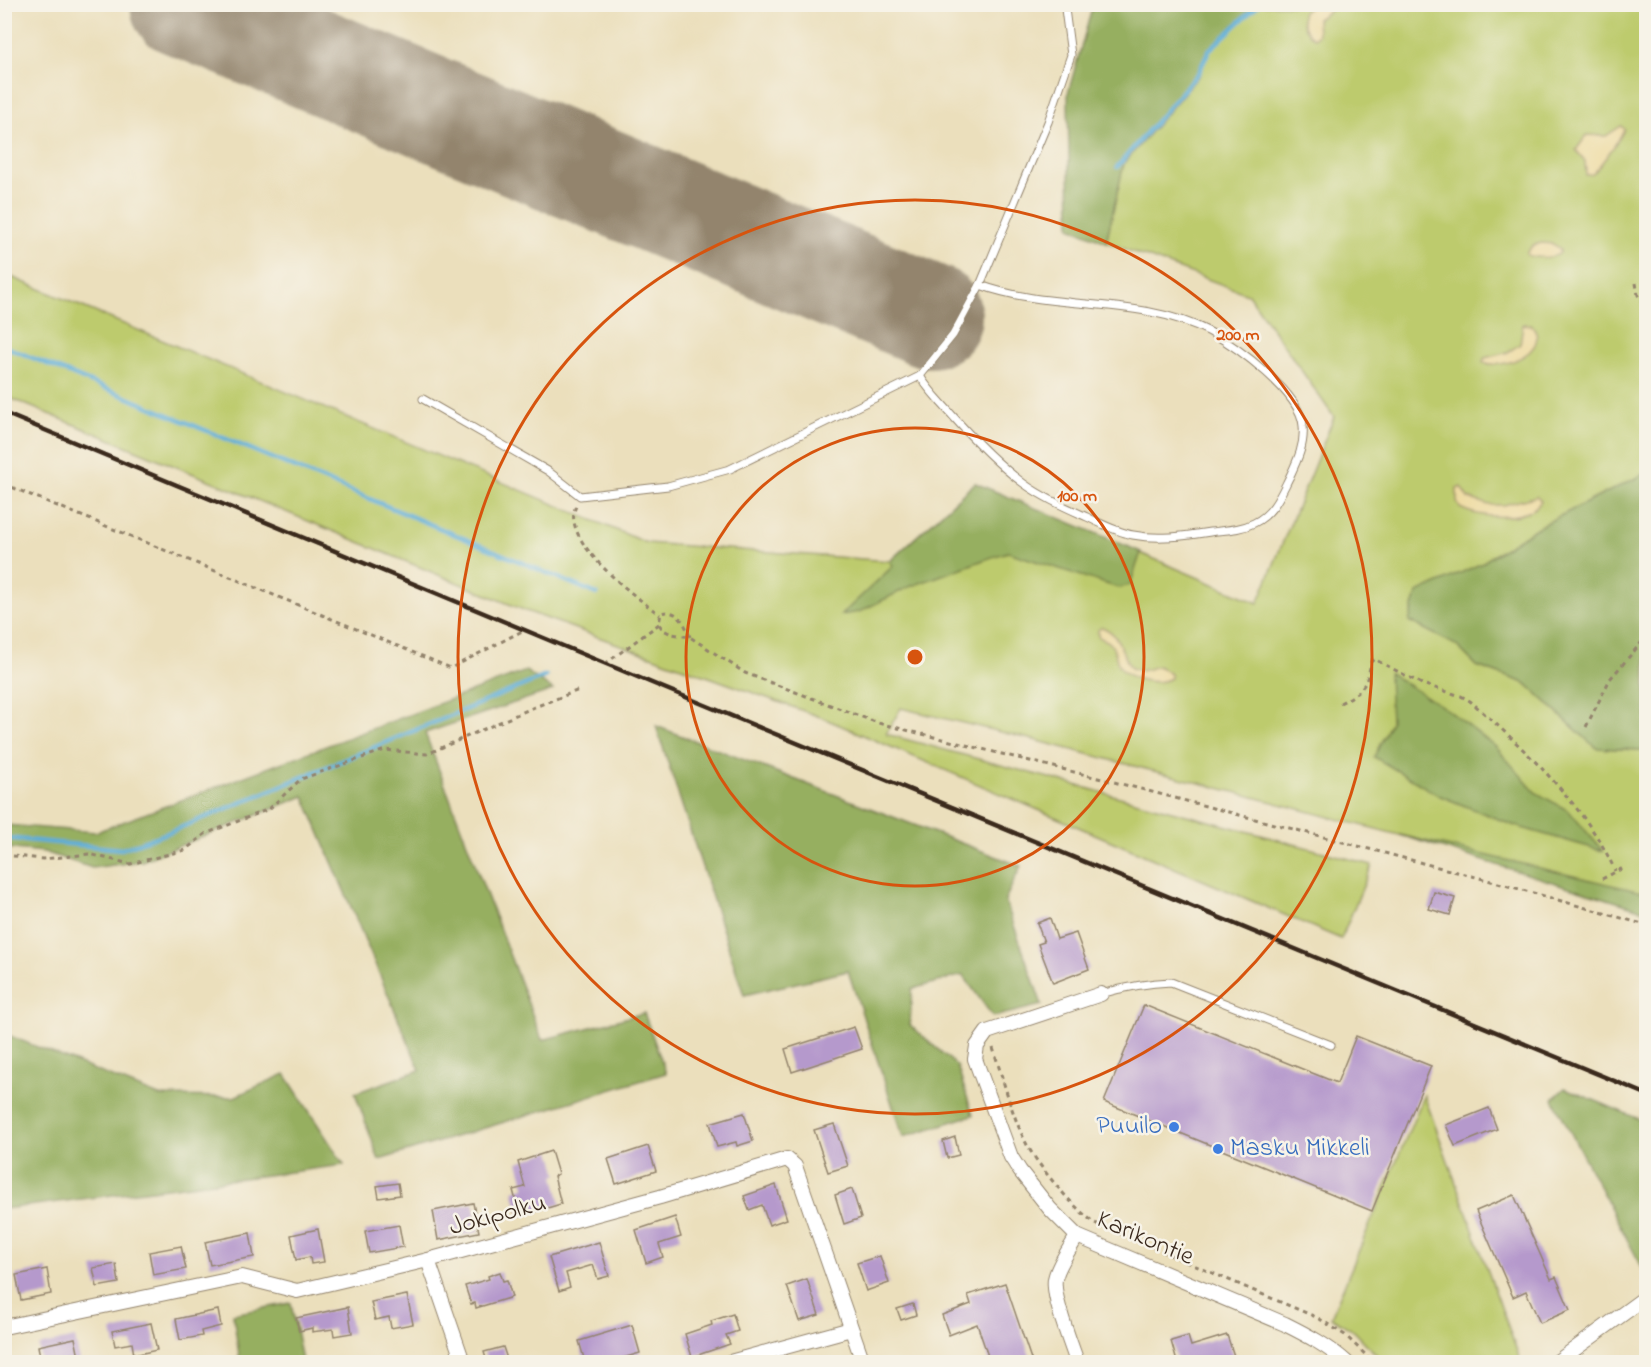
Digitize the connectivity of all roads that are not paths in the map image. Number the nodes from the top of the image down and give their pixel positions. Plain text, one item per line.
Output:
1 (1062, 4) edge
2 (980, 285) junction
3 (920, 376) junction
4 (423, 399) dead end
5 (1101, 994) joint
6 (1331, 1045) dead end
7 (1077, 1236) junction
8 (428, 1260) junction
9 (1647, 1297) edge
10 (4, 1328) edge
11 (851, 1329) junction
12 (463, 1362) edge
13 (730, 1362) edge
14 (863, 1362) edge
15 (1077, 1362) edge
16 (1346, 1362) edge
17 (1557, 1362) edge

1 - 2 lane
2 - 3 lane
2 - 3 lane
3 - 4 lane
5 - 6 lane
5 - 7 street, Karikontie
7 - 15 street
7 - 16 street, Karikontie
8 - 10 street, Jokipolku
8 - 11 street, Jokipolku
8 - 12 street
9 - 17 street
11 - 13 street
11 - 14 street, Jokipolku

